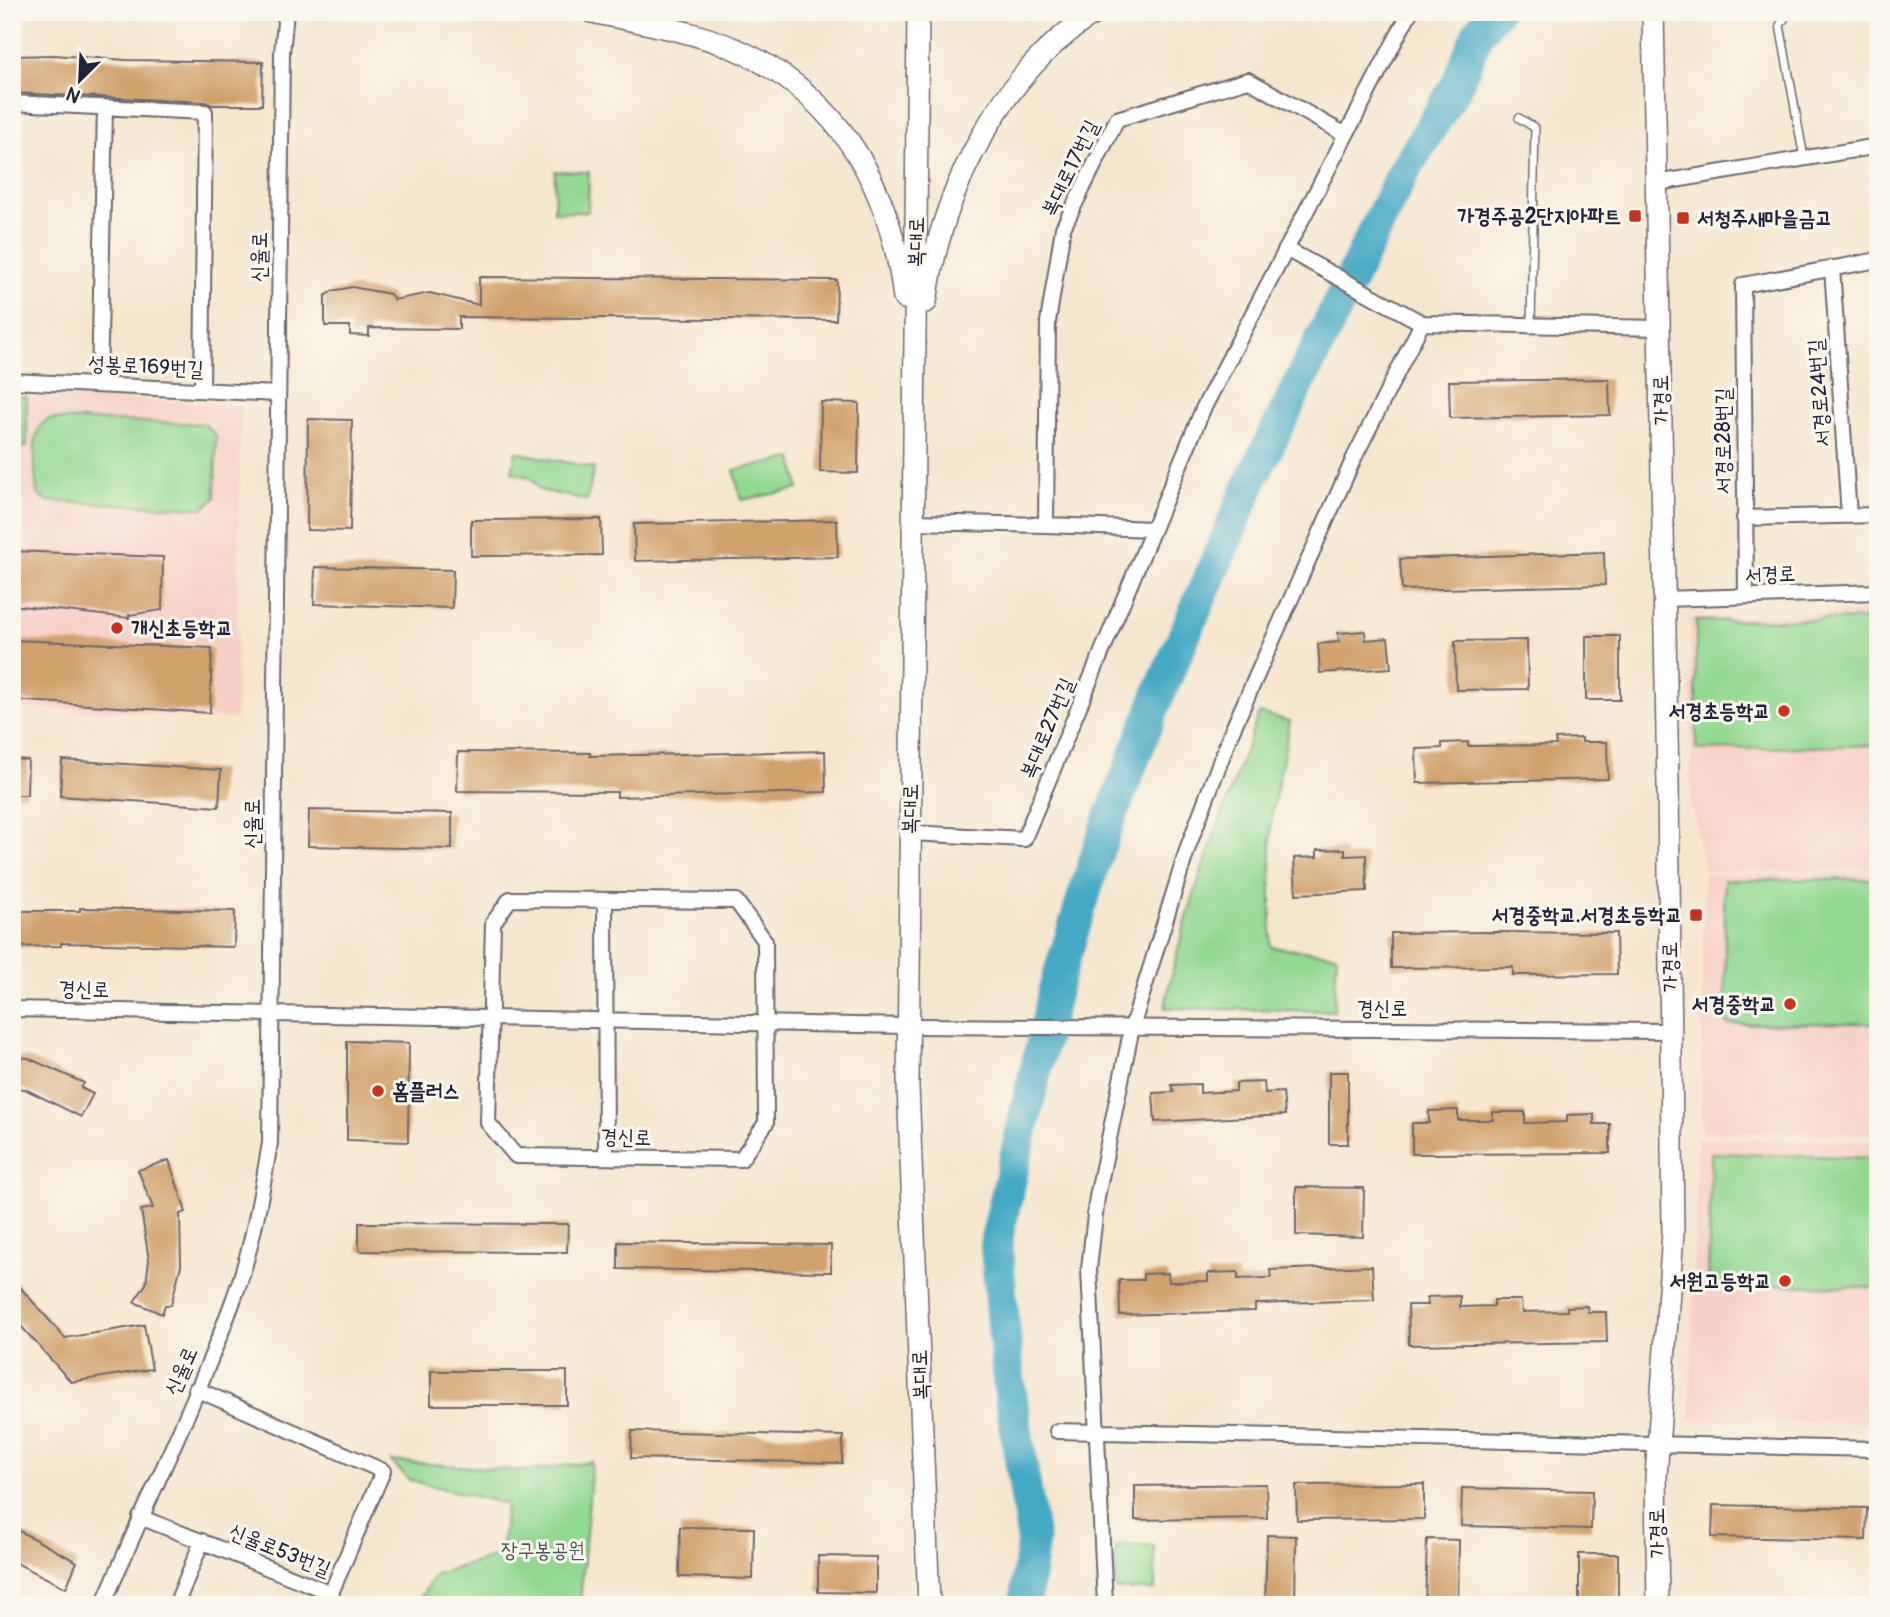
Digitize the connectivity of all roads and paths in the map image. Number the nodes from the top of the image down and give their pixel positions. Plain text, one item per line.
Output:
1 (286, 12) edge
2 (593, 12) edge
3 (918, 12) edge
4 (1096, 12) edge
5 (1410, 12) edge
6 (1653, 12) edge
7 (1789, 12) edge
8 (12, 103) edge
9 (105, 107) junction
10 (1519, 118) dead end
11 (1346, 135) junction
12 (1878, 146) edge
13 (1804, 158) junction
14 (1657, 183) junction
15 (1286, 249) junction
16 (1878, 260) edge
17 (1832, 268) junction
18 (1422, 323) junction
19 (1531, 326) junction
20 (1659, 328) junction
21 (12, 381) edge
22 (915, 383) junction
23 (99, 385) junction
24 (202, 390) junction
25 (278, 394) junction
26 (1878, 515) edge
27 (1849, 516) junction
28 (1744, 518) junction
29 (913, 522) junction
30 (1046, 525) junction
31 (1153, 529) junction
32 (1878, 592) edge
33 (1746, 596) junction
34 (1664, 599) junction
35 (910, 833) junction
36 (605, 900) junction
37 (12, 1009) edge
38 (272, 1013) junction
39 (491, 1018) junction
40 (606, 1020) junction
41 (765, 1023) junction
42 (908, 1026) junction
43 (1132, 1027) junction
44 (1671, 1031) junction
45 (606, 1157) junction
46 (196, 1390) junction
47 (1057, 1431) dead end
48 (1098, 1432) junction
49 (1659, 1444) junction
50 (1878, 1449) edge
51 (140, 1517) junction
52 (202, 1541) junction
53 (333, 1599) edge
54 (103, 1605) edge
55 (176, 1605) edge
56 (929, 1605) edge
57 (1105, 1605) edge
58 (1658, 1605) edge

1 - 25 street, 신율로
2 - 22 street
3 - 22 street, 복대로
4 - 22 street
5 - 11 street
6 - 14 street, 가경로
7 - 13 lane
8 - 9 street
9 - 23 street
9 - 24 street
10 - 19 lane
11 - 15 street
11 - 30 street, 복대로17번길
12 - 13 street
13 - 14 street
14 - 20 street, 가경로
15 - 18 street
15 - 31 street
16 - 17 street
17 - 27 street, 서경로24번길
17 - 28 street, 서경로28번길
18 - 19 street
18 - 43 street
19 - 20 street
20 - 34 street, 가경로
21 - 23 street, 성봉로169번길
22 - 29 street, 복대로
23 - 24 street, 성봉로169번길
24 - 25 street, 성봉로169번길
25 - 38 street, 신율로
26 - 27 street
27 - 28 street
28 - 33 street, 서경로28번길
29 - 30 street
29 - 35 street, 복대로
30 - 31 street
31 - 35 street, 복대로27번길
32 - 33 street, 서경로
33 - 34 street, 서경로
34 - 44 street, 가경로
35 - 42 street, 복대로
36 - 39 street, 경신로
36 - 40 street
36 - 41 street, 경신로
37 - 38 street, 경신로
38 - 39 street, 경신로
38 - 46 street, 신율로
39 - 40 street, 경신로
39 - 45 street, 경신로
40 - 41 street, 경신로
40 - 45 street
41 - 42 street, 경신로
41 - 45 street, 경신로
42 - 43 street, 경신로
42 - 56 street, 복대로
43 - 44 street, 경신로
43 - 48 street
44 - 49 street, 가경로
46 - 51 street, 신율로
46 - 53 street
47 - 48 street
48 - 49 street
48 - 57 street
49 - 50 street
49 - 58 street, 가경로
51 - 52 street, 신율로53번길
51 - 54 street, 신율로
52 - 53 street, 신율로53번길
52 - 55 street, 신율로53번길

